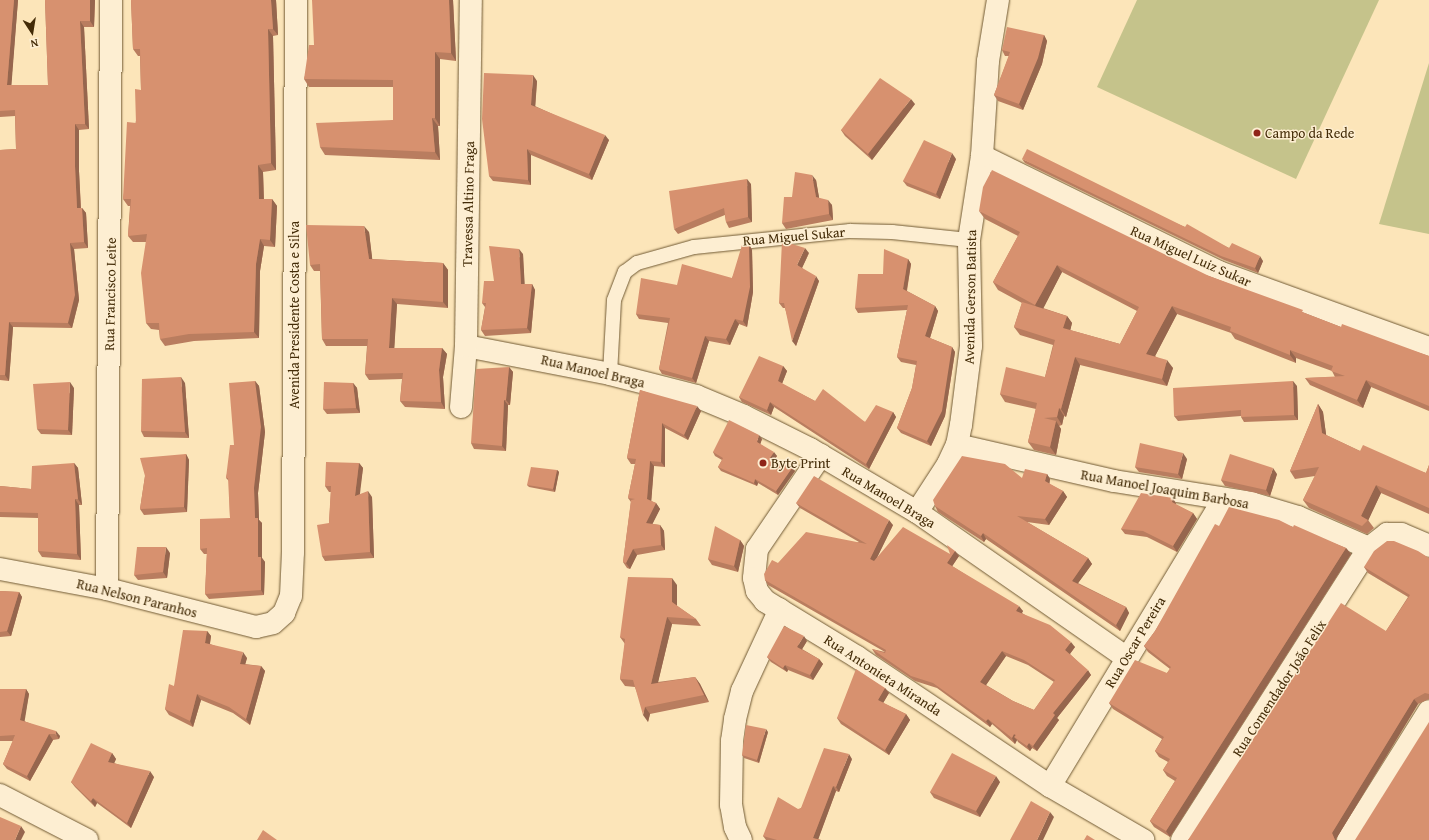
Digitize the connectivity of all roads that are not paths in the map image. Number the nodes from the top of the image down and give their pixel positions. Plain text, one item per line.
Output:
1 (111, 0) edge
2 (296, 0) edge
3 (471, 0) edge
4 (998, 0) edge
5 (982, 156) junction
6 (969, 240) junction
7 (466, 346) junction
8 (1429, 348) edge
9 (610, 374) junction
10 (461, 407) dead end
11 (957, 445) junction
12 (821, 455) junction
13 (1223, 500) junction
14 (918, 512) junction
15 (1374, 543) junction
16 (1429, 546) edge
17 (0, 569) edge
18 (108, 589) junction
19 (780, 609) junction
20 (273, 623) joint
21 (1126, 657) junction
22 (1429, 711) edge
23 (1050, 786) junction
24 (0, 795) edge
25 (87, 840) edge
26 (741, 840) edge
27 (1143, 840) edge
28 (1182, 840) edge
29 (1348, 840) edge

1 - 18 street, Rua Francisco Leite
2 - 20 street, Avenida Presidente Costa e Silva
3 - 7 street, Travessa Altino Fraga
4 - 5 street, Avenida Gerson Batista
5 - 6 street, Avenida Gerson Batista
5 - 8 street, Rua Miguel Luiz Sukar
6 - 9 lane, Rua Miguel Sukar
6 - 11 street, Avenida Gerson Batista
7 - 9 street, Rua Manoel Braga
7 - 10 street, Travessa Altino Fraga
9 - 12 street, Rua Manoel Braga
11 - 13 street, Rua Manoel Joaquim Barbosa
11 - 14 street, Avenida Gerson Batista
12 - 14 street, Rua Manoel Braga
12 - 19 street, Rua Antonieta Miranda
13 - 15 street, Rua Manoel Joaquim Barbosa
13 - 21 street, Rua Oscar Pereira
14 - 21 street, Rua Manoel Braga
15 - 16 street
15 - 28 street, Rua Comendador João Felix
17 - 18 street, Rua Nelson Paranhos
18 - 20 street, Rua Nelson Paranhos
19 - 23 street, Rua Antonieta Miranda
19 - 26 street
21 - 23 street, Rua Oscar Pereira
22 - 29 street
23 - 27 street, Rua Antonieta Miranda
24 - 25 street

